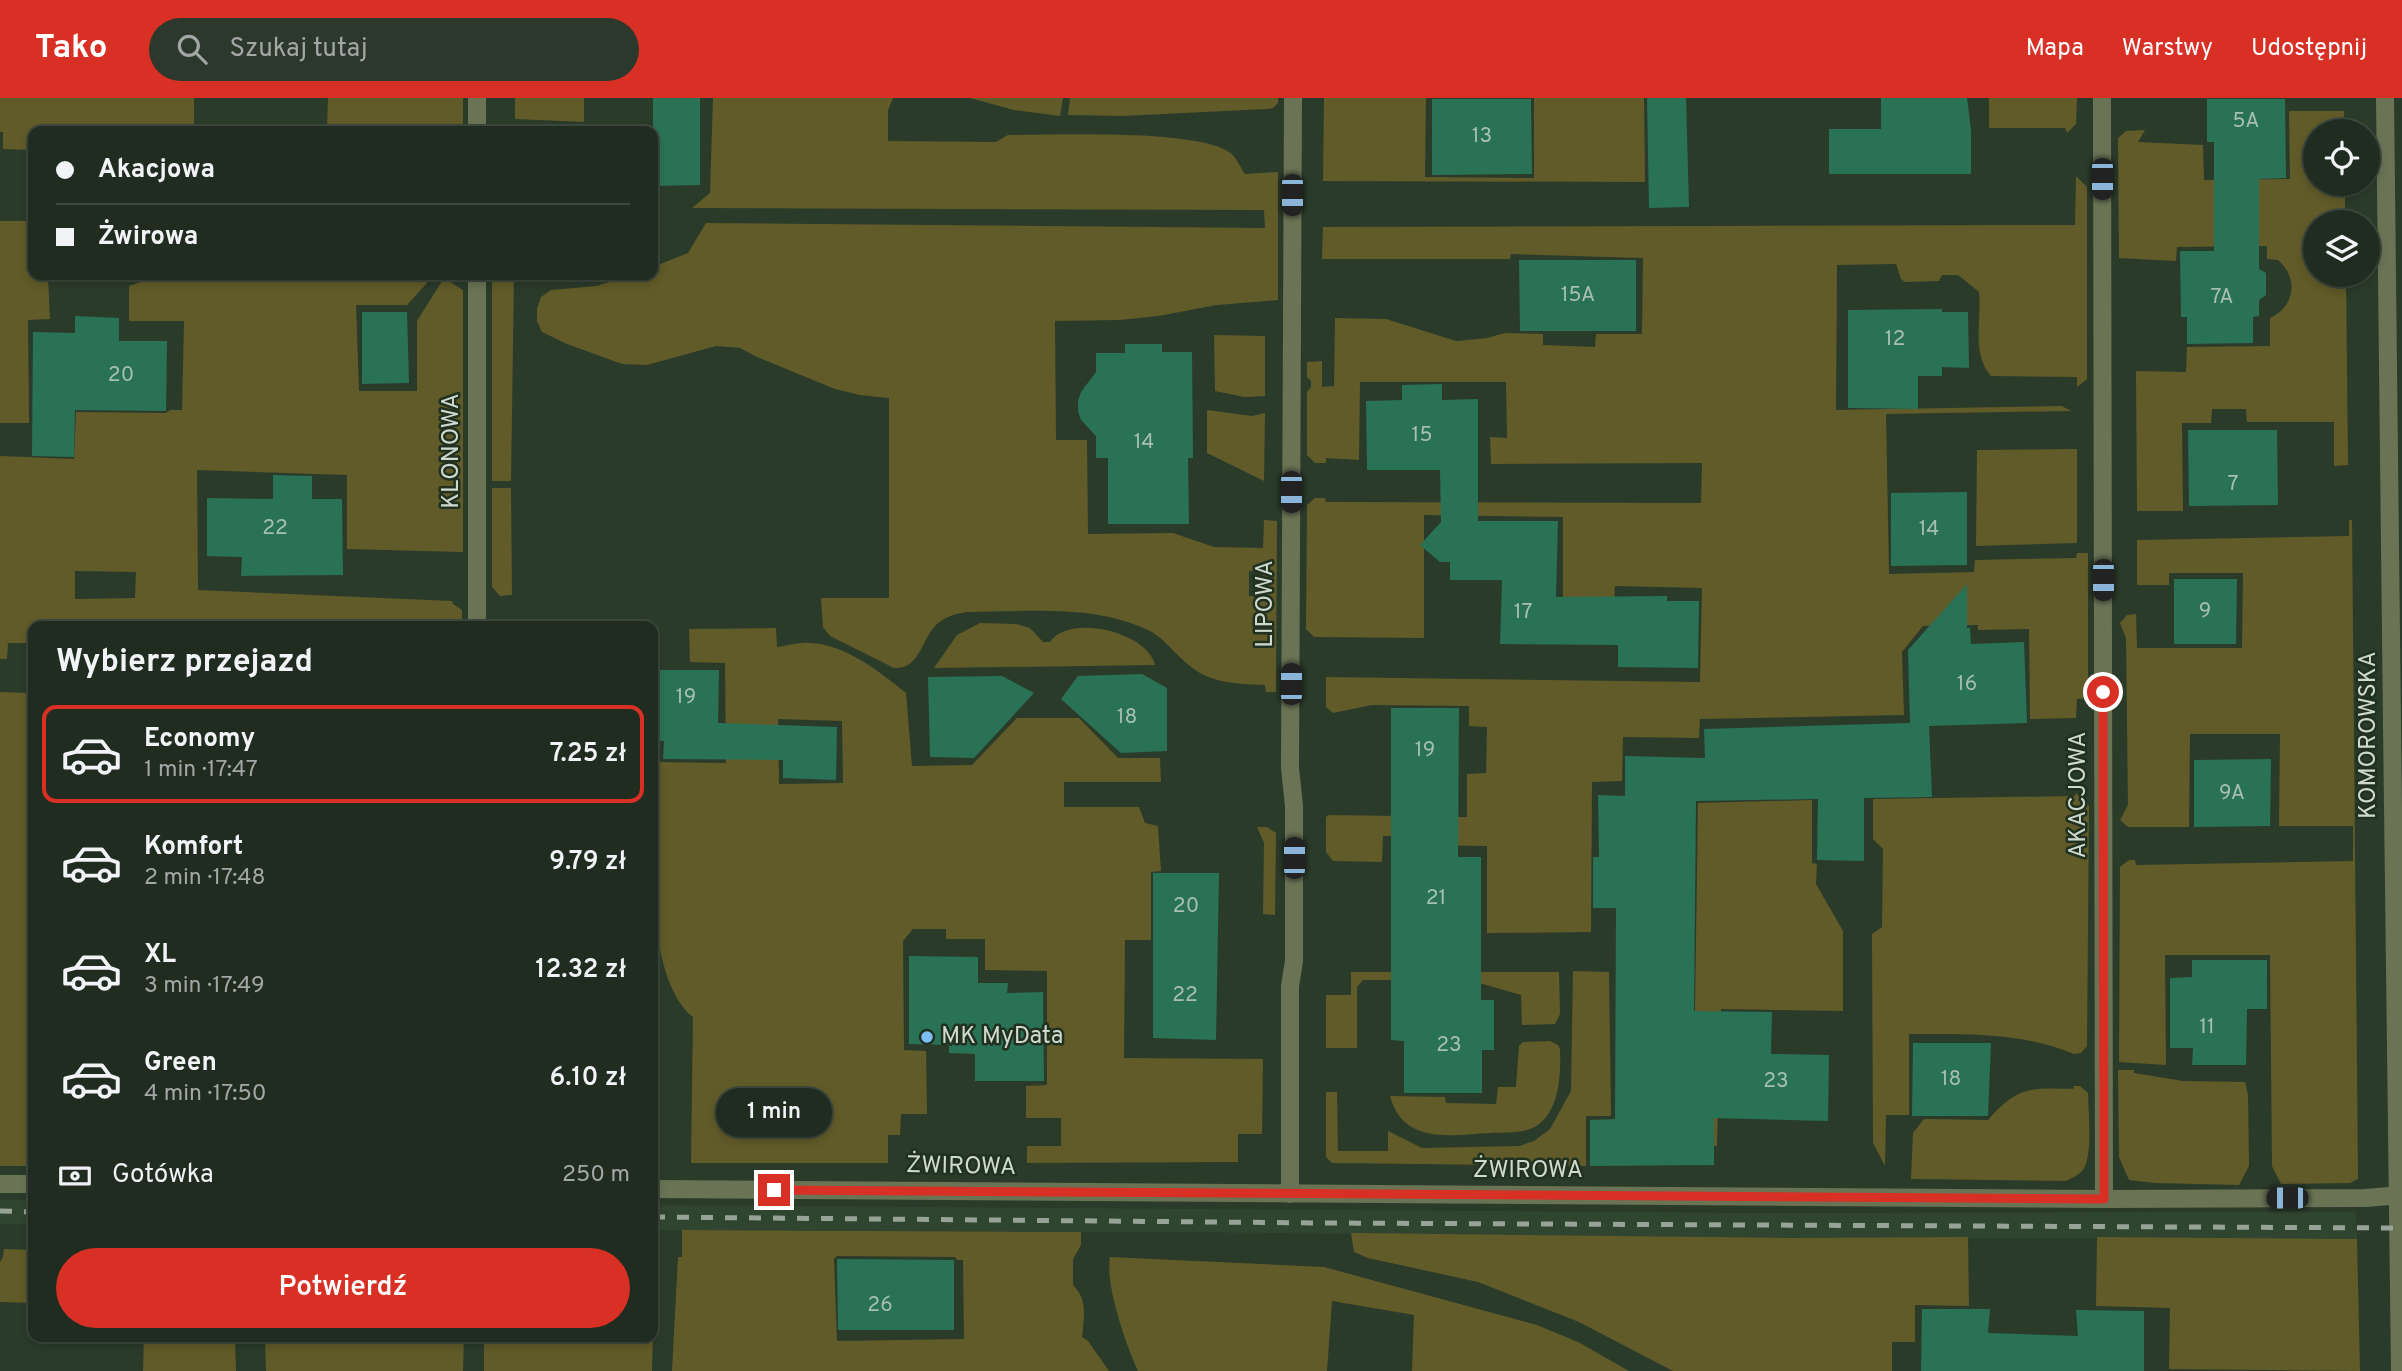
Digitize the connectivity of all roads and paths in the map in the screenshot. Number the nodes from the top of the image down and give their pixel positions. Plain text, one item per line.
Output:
1 (477, 98) edge
2 (1293, 98) edge
3 (2102, 98) edge
4 (2385, 98) edge
5 (477, 126) edge
6 (477, 280) edge
7 (477, 621) edge
8 (0, 1184) edge
9 (28, 1184) edge
10 (658, 1189) edge
11 (1290, 1194) junction
12 (2399, 1195) edge
13 (2104, 1199) junction
14 (2400, 1371) edge

1 - 5 street
2 - 11 street, LIPOWA
3 - 13 street, AKACJOWA
4 - 12 street, KOMOROWSKA
6 - 7 street, KLONOWA
8 - 9 street
10 - 11 street, ŻWIROWA
11 - 13 street, ŻWIROWA
12 - 13 street, ŻWIROWA
12 - 14 street, KOMOROWSKA

